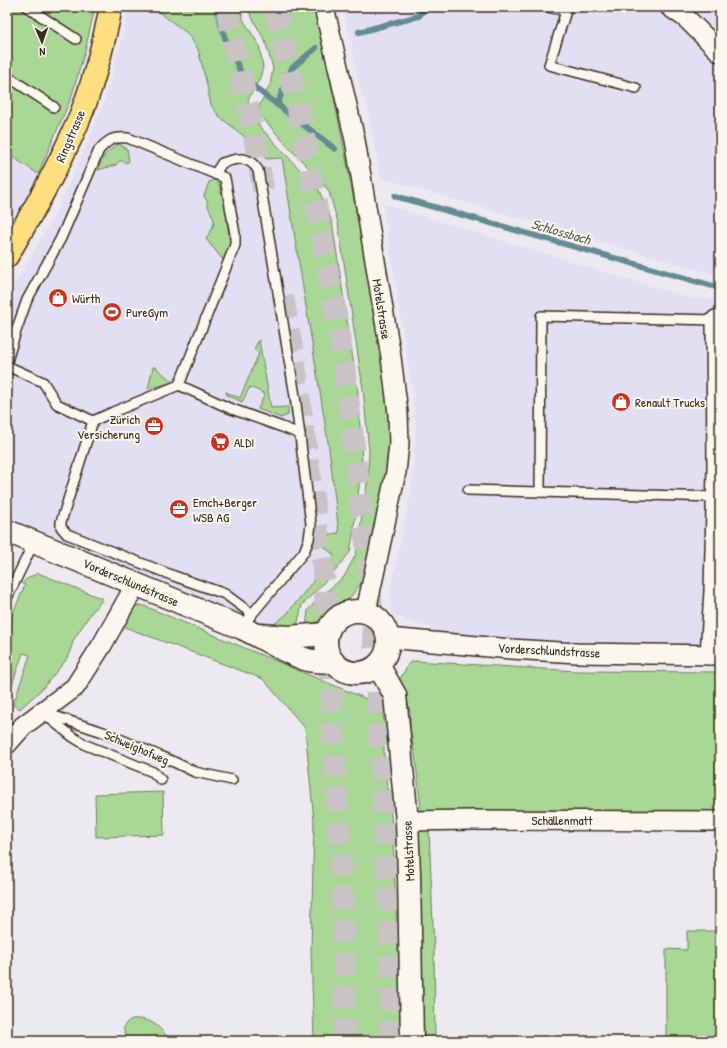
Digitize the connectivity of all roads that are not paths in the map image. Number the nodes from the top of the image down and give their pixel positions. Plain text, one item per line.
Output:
1 (27, 7) edge
2 (111, 7) edge
3 (324, 7) edge
4 (547, 7) edge
5 (677, 9) edge
6 (76, 39) dead end
7 (720, 52) edge
8 (7, 76) edge
9 (636, 88) dead end
10 (54, 107) dead end
11 (215, 174) junction
12 (7, 256) edge
13 (716, 320) joint
14 (7, 361) edge
15 (7, 366) edge
16 (179, 385) junction
17 (93, 421) junction
18 (300, 434) junction
19 (718, 469) edge
20 (468, 490) dead end
21 (540, 492) junction
22 (716, 497) junction
23 (7, 531) edge
24 (34, 542) junction
25 (136, 584) junction
26 (7, 598) edge
27 (366, 611) junction
28 (250, 625) junction
29 (326, 634) junction
30 (388, 638) junction
31 (715, 655) edge
32 (333, 662) junction
33 (378, 665) junction
34 (42, 712) junction
35 (7, 744) edge
36 (161, 780) dead end
37 (232, 780) dead end
38 (407, 821) junction
39 (717, 821) dead end
40 (412, 1041) edge

1 - 6 lane
2 - 12 main road, Ringstrasse
3 - 27 street, Motelstrasse
4 - 9 lane
5 - 7 street
8 - 10 lane
11 - 14 lane
11 - 16 lane
11 - 18 lane
13 - 19 street, Vorderschlundstrasse
13 - 21 lane
15 - 17 lane
16 - 17 lane
16 - 18 lane
17 - 28 lane
18 - 28 lane
19 - 22 street, Vorderschlundstrasse
20 - 21 lane
21 - 22 lane
22 - 31 street, Vorderschlundstrasse
23 - 24 street, Vorderschlundstrasse
24 - 25 street, Vorderschlundstrasse
24 - 26 lane
25 - 28 street, Vorderschlundstrasse
25 - 34 street
27 - 29 street
27 - 30 street
28 - 29 street, Vorderschlundstrasse
28 - 32 street, Vorderschlundstrasse
29 - 32 street
30 - 31 street, Vorderschlundstrasse
30 - 33 street
32 - 33 street
33 - 38 street, Motelstrasse
34 - 35 street
34 - 36 lane
34 - 37 lane, Schweighofweg
38 - 39 street, Schällenmatt
38 - 40 street, Motelstrasse

